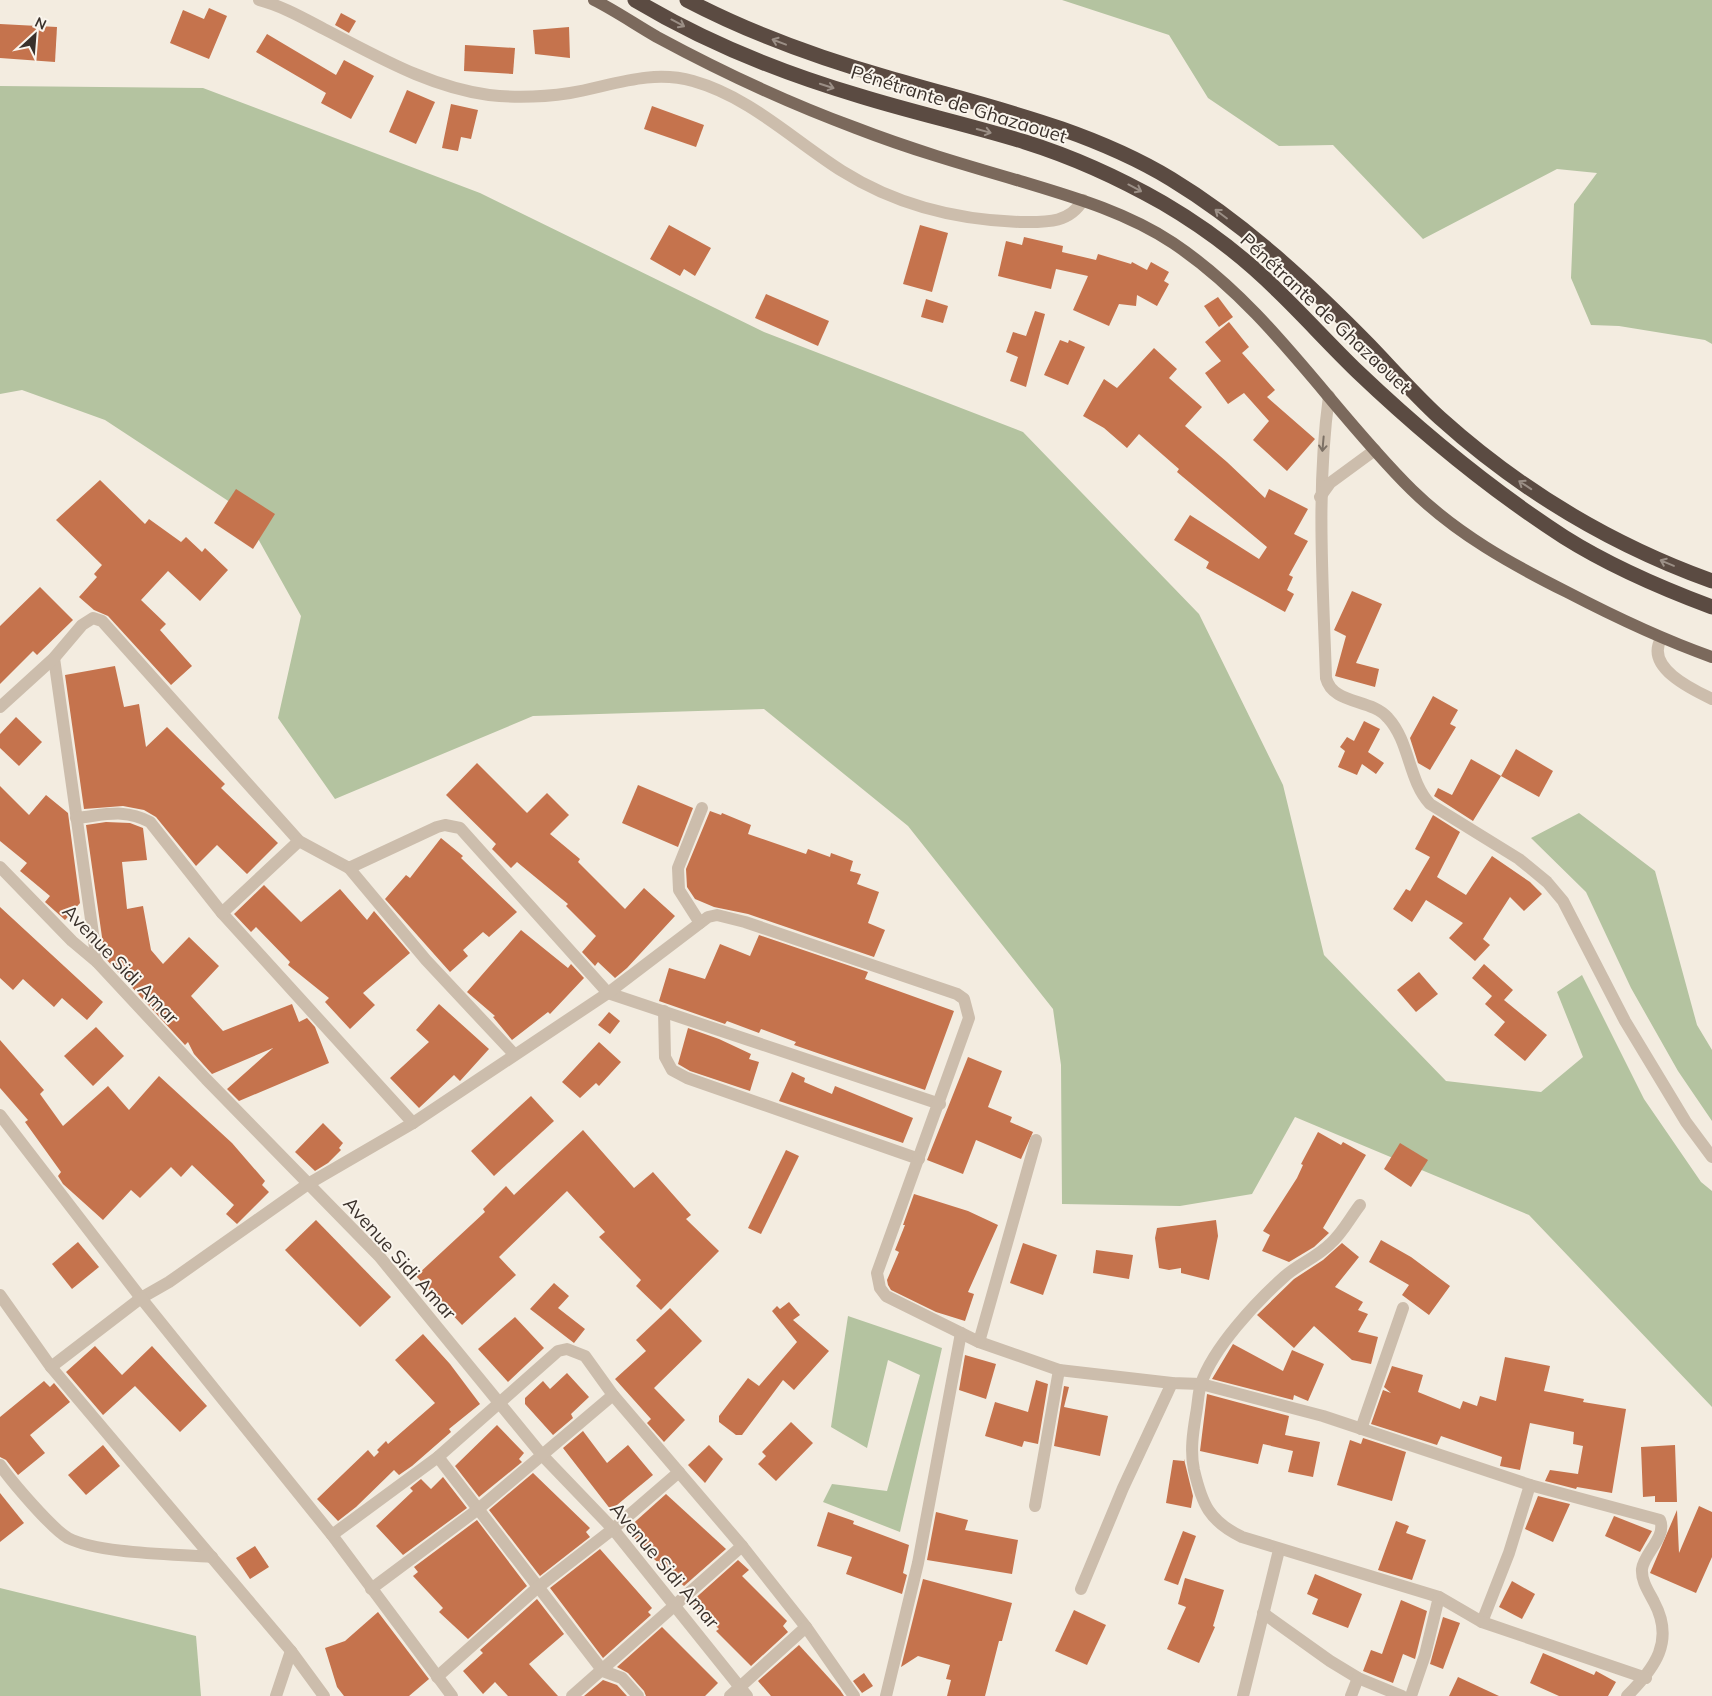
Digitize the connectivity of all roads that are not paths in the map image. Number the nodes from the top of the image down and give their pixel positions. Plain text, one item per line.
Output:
1 (259, 0) edge
2 (594, 0) edge
3 (635, 0) edge
4 (688, 0) edge
5 (1083, 200) junction
6 (1329, 396) junction
7 (1375, 450) junction
8 (1320, 497) junction
9 (1712, 581) edge
10 (1712, 607) edge
11 (1661, 639) junction
12 (1712, 657) edge
13 (54, 658) junction
14 (1712, 699) edge
15 (0, 706) edge
16 (702, 808) dead end
17 (76, 818) junction
18 (299, 841) junction
19 (0, 867) edge
20 (349, 868) junction
21 (222, 913) junction
22 (700, 923) junction
23 (97, 962) junction
24 (608, 993) junction
25 (664, 1011) junction
26 (514, 1054) junction
27 (940, 1104) junction
28 (0, 1115) edge
29 (413, 1123) junction
30 (1036, 1140) dead end
31 (1712, 1157) edge
32 (919, 1159) junction
33 (308, 1184) junction
34 (1360, 1205) dead end
35 (0, 1295) edge
36 (141, 1298) junction
37 (1403, 1308) dead end
38 (961, 1333) junction
39 (979, 1342) junction
40 (51, 1367) junction
41 (1059, 1370) junction
42 (1172, 1383) junction
43 (1201, 1384) junction
44 (613, 1395) junction
45 (500, 1403) junction
46 (1361, 1429) junction
47 (542, 1455) junction
48 (438, 1457) junction
49 (0, 1465) edge
50 (679, 1472) junction
51 (1530, 1485) junction
52 (1035, 1506) dead end
53 (477, 1510) junction
54 (614, 1529) junction
55 (332, 1535) junction
56 (742, 1546) junction
57 (1280, 1550) junction
58 (212, 1557) junction
59 (537, 1588) junction
60 (371, 1589) junction
61 (1081, 1589) dead end
62 (1439, 1597) junction
63 (676, 1605) junction
64 (1263, 1613) junction
65 (1482, 1622) junction
66 (806, 1627) junction
67 (291, 1652) junction
68 (603, 1671) junction
69 (437, 1677) junction
70 (1358, 1678) junction
71 (1646, 1678) junction
72 (744, 1692) edge
73 (276, 1696) edge
74 (324, 1696) edge
75 (452, 1696) edge
76 (572, 1696) edge
77 (638, 1696) edge
78 (730, 1696) edge
79 (854, 1696) edge
80 (886, 1696) edge
81 (1243, 1696) edge
82 (1351, 1696) edge
83 (1402, 1696) edge
84 (1411, 1696) edge
85 (1627, 1696) edge

1 - 5 street
2 - 5 main road
3 -> 10 highway, Pénétrante de Ghazaouet
9 -> 4 highway, Pénétrante de Ghazaouet
5 - 6 main road
6 - 7 main road
6 -> 8 street
7 - 8 street
7 - 11 main road
8 - 31 street
11 - 12 main road
11 - 14 street
13 - 15 street
13 - 17 street
13 - 18 street
16 - 22 street
17 - 21 street
17 - 23 street
18 - 20 street
18 - 21 street
19 - 23 street, Avenue Sidi Amar
20 - 24 street
20 - 26 street
21 - 29 street
22 - 24 street
22 - 27 street
23 - 33 street, Avenue Sidi Amar
24 - 25 street
24 - 26 street
25 - 27 street
25 - 32 street
26 - 29 street
27 - 32 street
28 - 36 street
29 - 33 street
30 - 39 street
32 - 38 street
33 - 36 street
33 - 45 street, Avenue Sidi Amar
34 - 43 street
35 - 40 street
36 - 40 street
36 - 55 street
37 - 46 street
38 - 39 street
38 - 80 street
39 - 41 street
40 - 58 street
41 - 42 street
41 - 52 street
42 - 43 street
42 - 61 street
43 - 46 street
43 - 57 street
44 - 45 street
44 - 47 street
44 - 50 street
45 - 47 street, Avenue Sidi Amar
45 - 48 street
46 - 51 street
47 - 53 street
47 - 54 street, Avenue Sidi Amar
48 - 53 street
48 - 55 street
49 - 58 street
50 - 54 street
50 - 56 street
51 - 65 street
51 - 71 street
53 - 59 street
53 - 60 street
54 - 59 street
54 - 63 street, Avenue Sidi Amar
55 - 60 street
56 - 63 street
56 - 66 street
57 - 62 street
57 - 64 street
58 - 67 street
59 - 68 street
59 - 69 street
60 - 69 street
62 - 65 street
62 - 84 street
63 - 68 street
63 - 72 street, Avenue Sidi Amar
64 - 70 street
64 - 81 street
65 - 71 street
66 - 72 street
66 - 79 street
67 - 73 street
67 - 74 street
68 - 76 street
68 - 77 street
69 - 75 street
70 - 82 street
70 - 83 street
71 - 85 street
72 - 78 street

